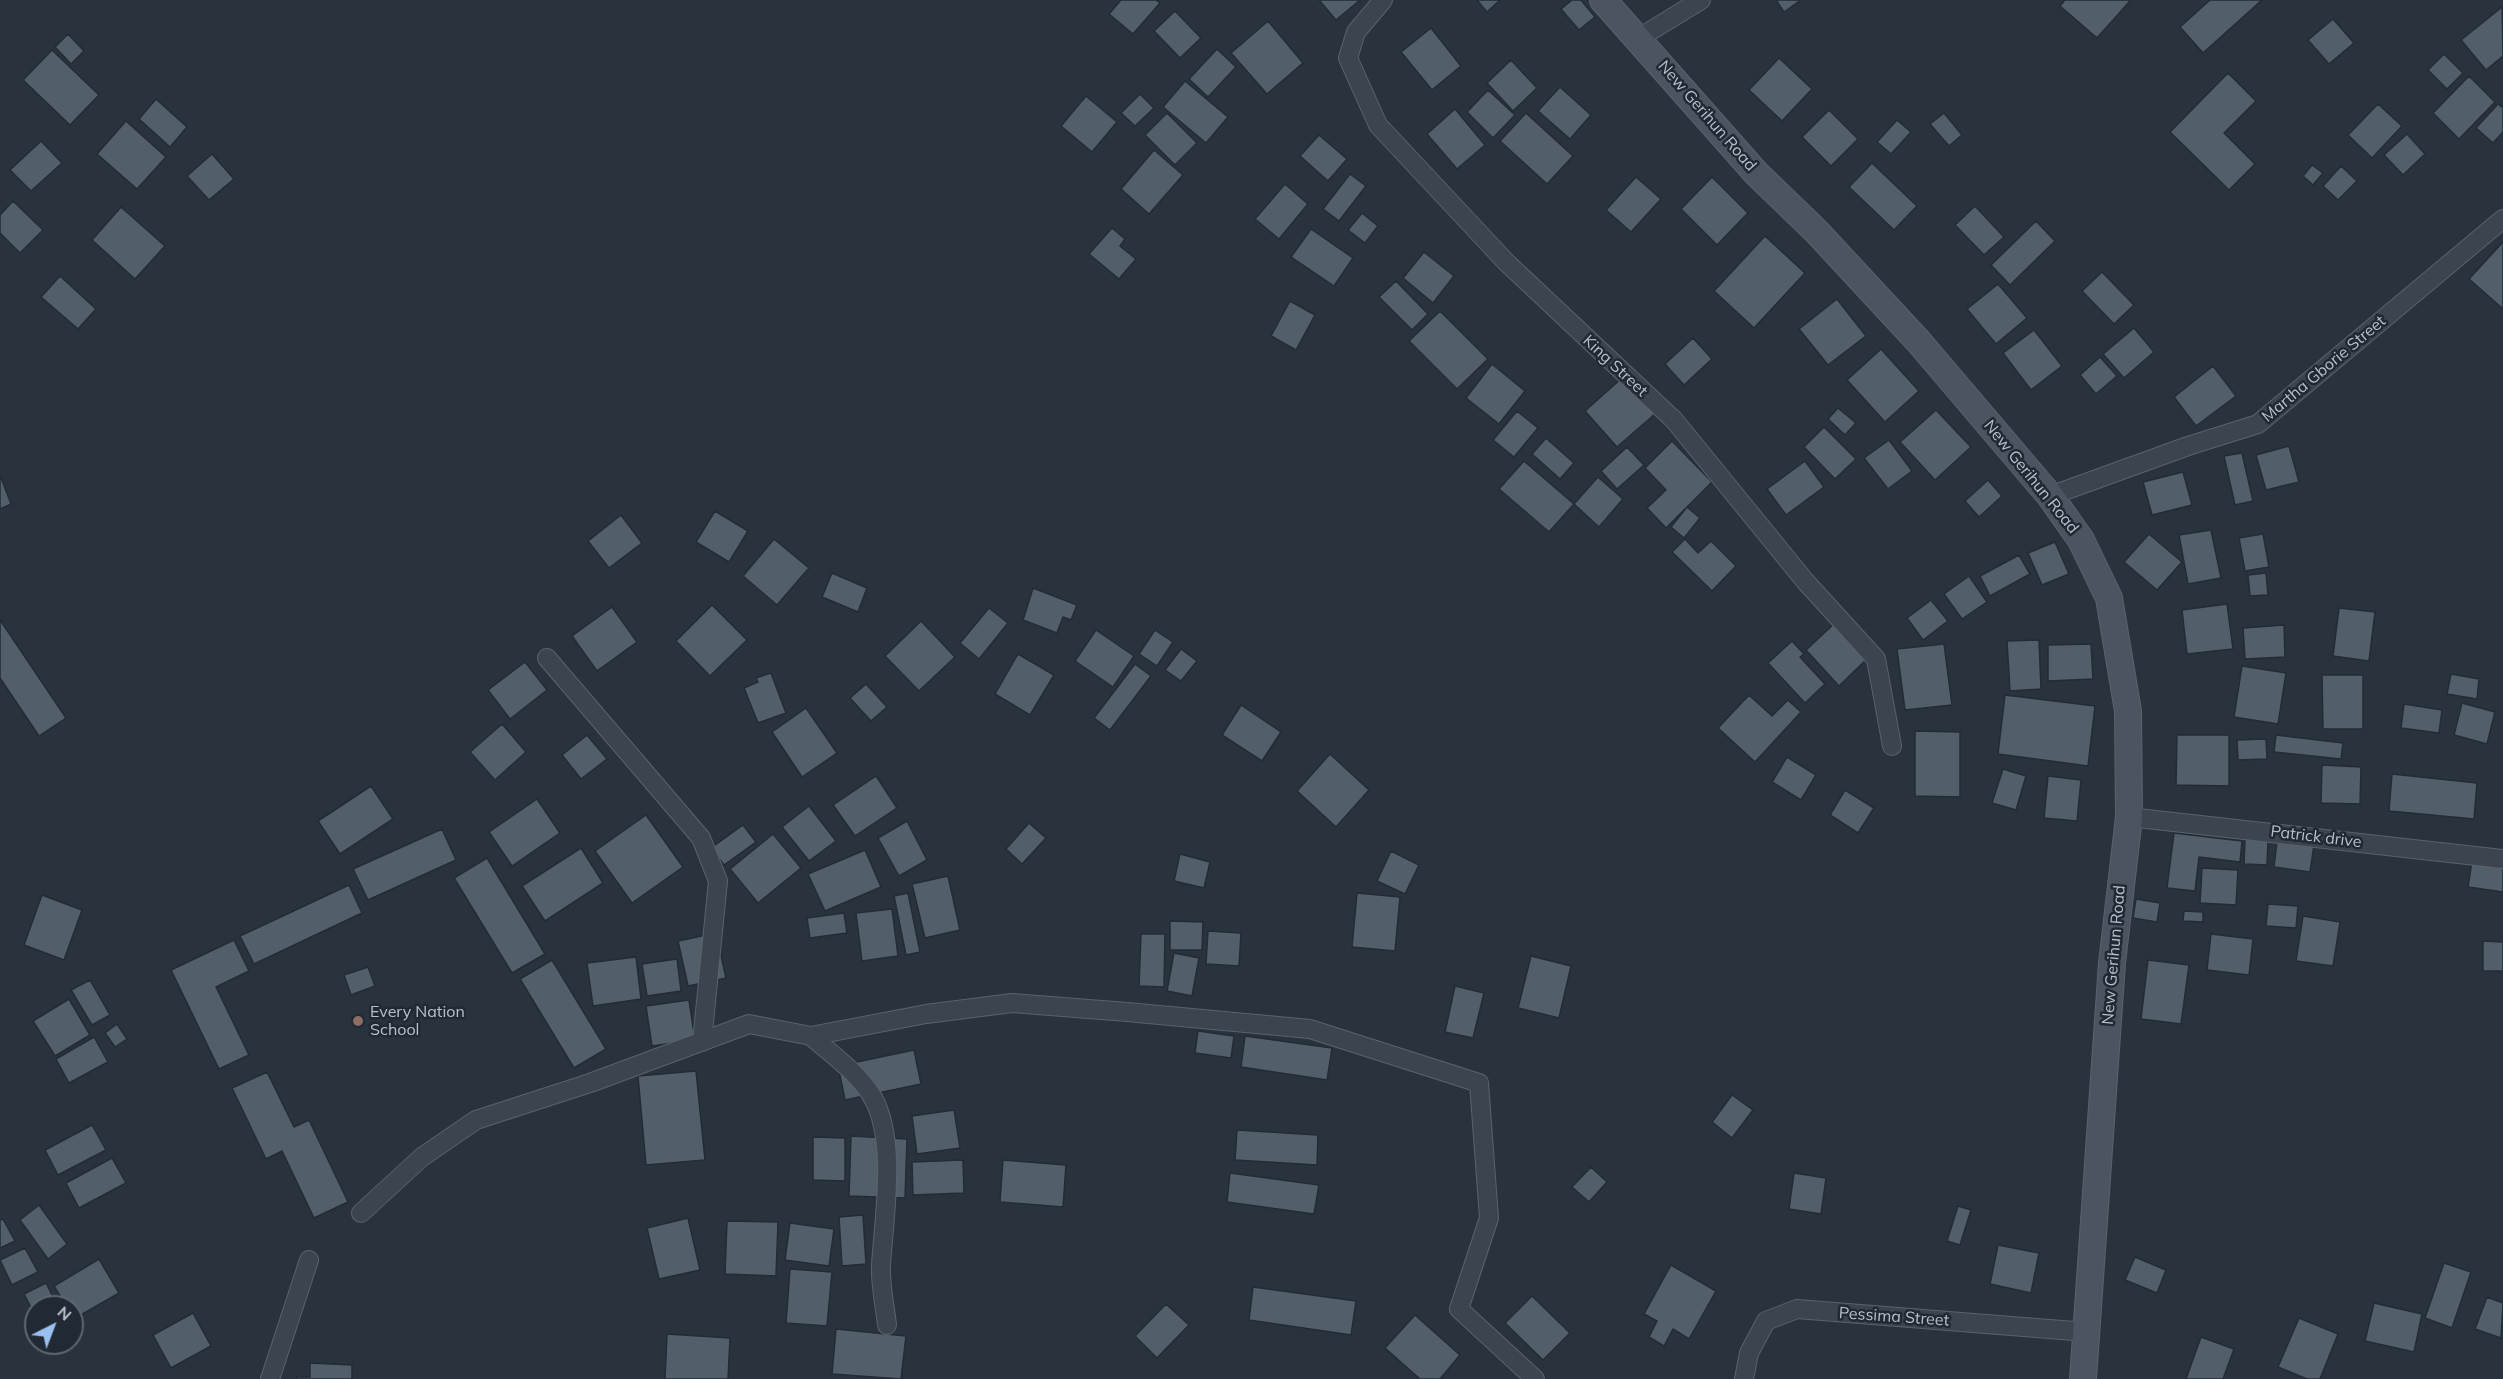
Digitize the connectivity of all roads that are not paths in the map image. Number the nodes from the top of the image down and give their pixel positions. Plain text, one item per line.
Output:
1 (1383, 0) edge
2 (1603, 0) edge
3 (1701, 0) edge
4 (1639, 38) junction
5 (2503, 219) edge
6 (2050, 496) junction
7 (547, 658) dead end
8 (1892, 746) dead end
9 (2129, 817) junction
10 (2503, 858) edge
11 (811, 1036) junction
12 (702, 1042) junction
13 (361, 1213) dead end
14 (309, 1260) dead end
15 (887, 1325) dead end
16 (2087, 1332) junction
17 (270, 1379) edge
18 (1535, 1379) edge
19 (1744, 1379) edge
20 (2083, 1379) edge

1 - 8 street, King Street
2 - 4 street, New Gerihun Road
3 - 4 street
4 - 6 street, New Gerihun Road
5 - 6 street, Martha Gborie Street
6 - 9 street, New Gerihun Road
7 - 12 street
9 - 10 street, Patrick drive
9 - 16 street, New Gerihun Road
11 - 12 street
11 - 15 street
11 - 18 street
12 - 13 street
14 - 17 street
16 - 19 street, Pessima Street
16 - 20 street, New Gerihun Road

